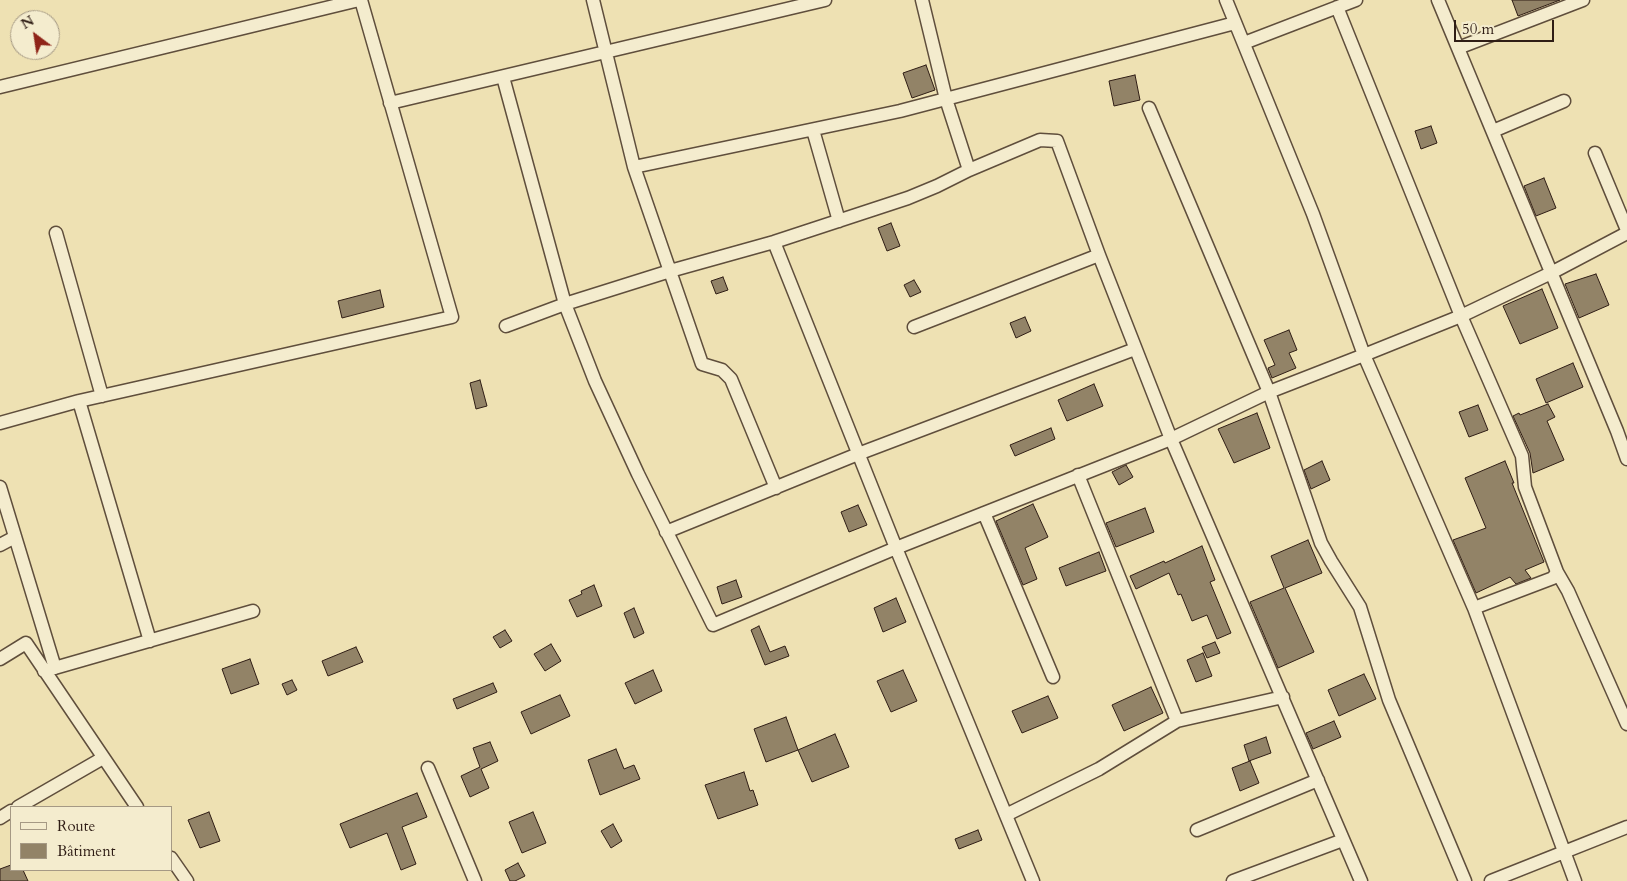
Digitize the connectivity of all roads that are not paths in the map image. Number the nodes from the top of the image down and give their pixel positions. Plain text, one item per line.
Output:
1 (360, 0) edge
2 (593, 0) edge
3 (825, 0) edge
4 (922, 0) edge
5 (1226, 0) edge
6 (1356, 0) edge
7 (1438, 0) edge
8 (1584, 0) edge
9 (1337, 7) junction
10 (1235, 23) junction
11 (1244, 43) junction
12 (1458, 48) junction
13 (606, 52) junction
14 (503, 77) junction
15 (0, 86) edge
16 (946, 99) junction
17 (1564, 101) dead end
18 (390, 103) junction
19 (1149, 108) dead end
20 (813, 130) junction
21 (1492, 131) junction
22 (1595, 153) dead end
23 (634, 167) junction
24 (968, 170) junction
25 (839, 221) junction
26 (1627, 231) edge
27 (56, 233) dead end
28 (774, 242) junction
29 (1099, 255) junction
30 (670, 271) junction
31 (1551, 273) junction
32 (565, 304) junction
33 (1461, 316) junction
34 (506, 326) dead end
35 (914, 328) dead end
36 (1136, 349) junction
37 (1364, 355) junction
38 (1269, 392) junction
39 (102, 396) junction
40 (79, 401) junction
41 (0, 423) edge
42 (1622, 429) edge
43 (1171, 439) junction
44 (858, 454) junction
45 (1627, 459) edge
46 (1078, 475) junction
47 (0, 487) edge
48 (776, 488) junction
49 (984, 513) junction
50 (666, 532) junction
51 (15, 537) junction
52 (0, 545) edge
53 (896, 548) junction
54 (1557, 572) junction
55 (1474, 608) junction
56 (253, 611) dead end
57 (150, 641) junction
58 (0, 659) edge
59 (50, 670) junction
60 (1053, 677) dead end
61 (1282, 697) junction
62 (1177, 721) junction
63 (1627, 724) edge
64 (103, 758) junction
65 (428, 768) dead end
66 (1318, 780) junction
67 (20, 806) edge
68 (136, 806) edge
69 (1006, 815) junction
70 (1627, 827) edge
71 (1197, 830) dead end
72 (1343, 840) junction
73 (1564, 853) junction
74 (172, 859) edge
75 (187, 881) edge
76 (475, 881) edge
77 (1033, 881) edge
78 (1233, 881) edge
79 (1361, 881) edge
80 (1464, 881) edge
81 (1492, 881) edge
82 (1575, 881) edge

1 - 15 street
1 - 18 street
2 - 13 street
3 - 13 street
4 - 16 street
5 - 10 street
6 - 9 street
7 - 12 street
8 - 12 street
9 - 11 street
9 - 33 street
10 - 11 street
10 - 16 street
11 - 37 street
12 - 21 street
13 - 14 street
13 - 23 street
14 - 18 street
14 - 32 street
16 - 20 street
16 - 24 street
17 - 21 street
18 - 39 street
19 - 38 street
20 - 23 street
20 - 25 street
21 - 31 street
22 - 26 street
23 - 30 street
24 - 25 street
24 - 29 street
25 - 28 street
26 - 31 street
27 - 39 street
28 - 30 street
28 - 44 street
29 - 35 street
29 - 36 street
30 - 32 street
30 - 48 street
31 - 33 street
31 - 42 street
32 - 34 street
32 - 50 street
33 - 37 street
33 - 54 street
36 - 43 street
36 - 44 street
37 - 38 street
37 - 55 street
38 - 43 street
38 - 80 street
39 - 40 street
40 - 41 street
40 - 57 street
42 - 45 street
43 - 46 street
43 - 61 street
44 - 48 street
44 - 53 street
46 - 49 street
46 - 62 street
47 - 51 street
48 - 50 street
49 - 53 street
49 - 60 street
50 - 53 street
51 - 52 street
51 - 59 street
53 - 69 street
54 - 55 street
54 - 63 street
55 - 73 street
56 - 57 street
57 - 59 street
58 - 59 street
59 - 64 street
61 - 62 street
61 - 66 street
62 - 69 street
64 - 67 street
64 - 68 street
65 - 76 street
66 - 71 street
66 - 72 street
69 - 77 street
70 - 73 street
72 - 78 street
72 - 79 street
73 - 81 street
73 - 82 street
74 - 75 street

